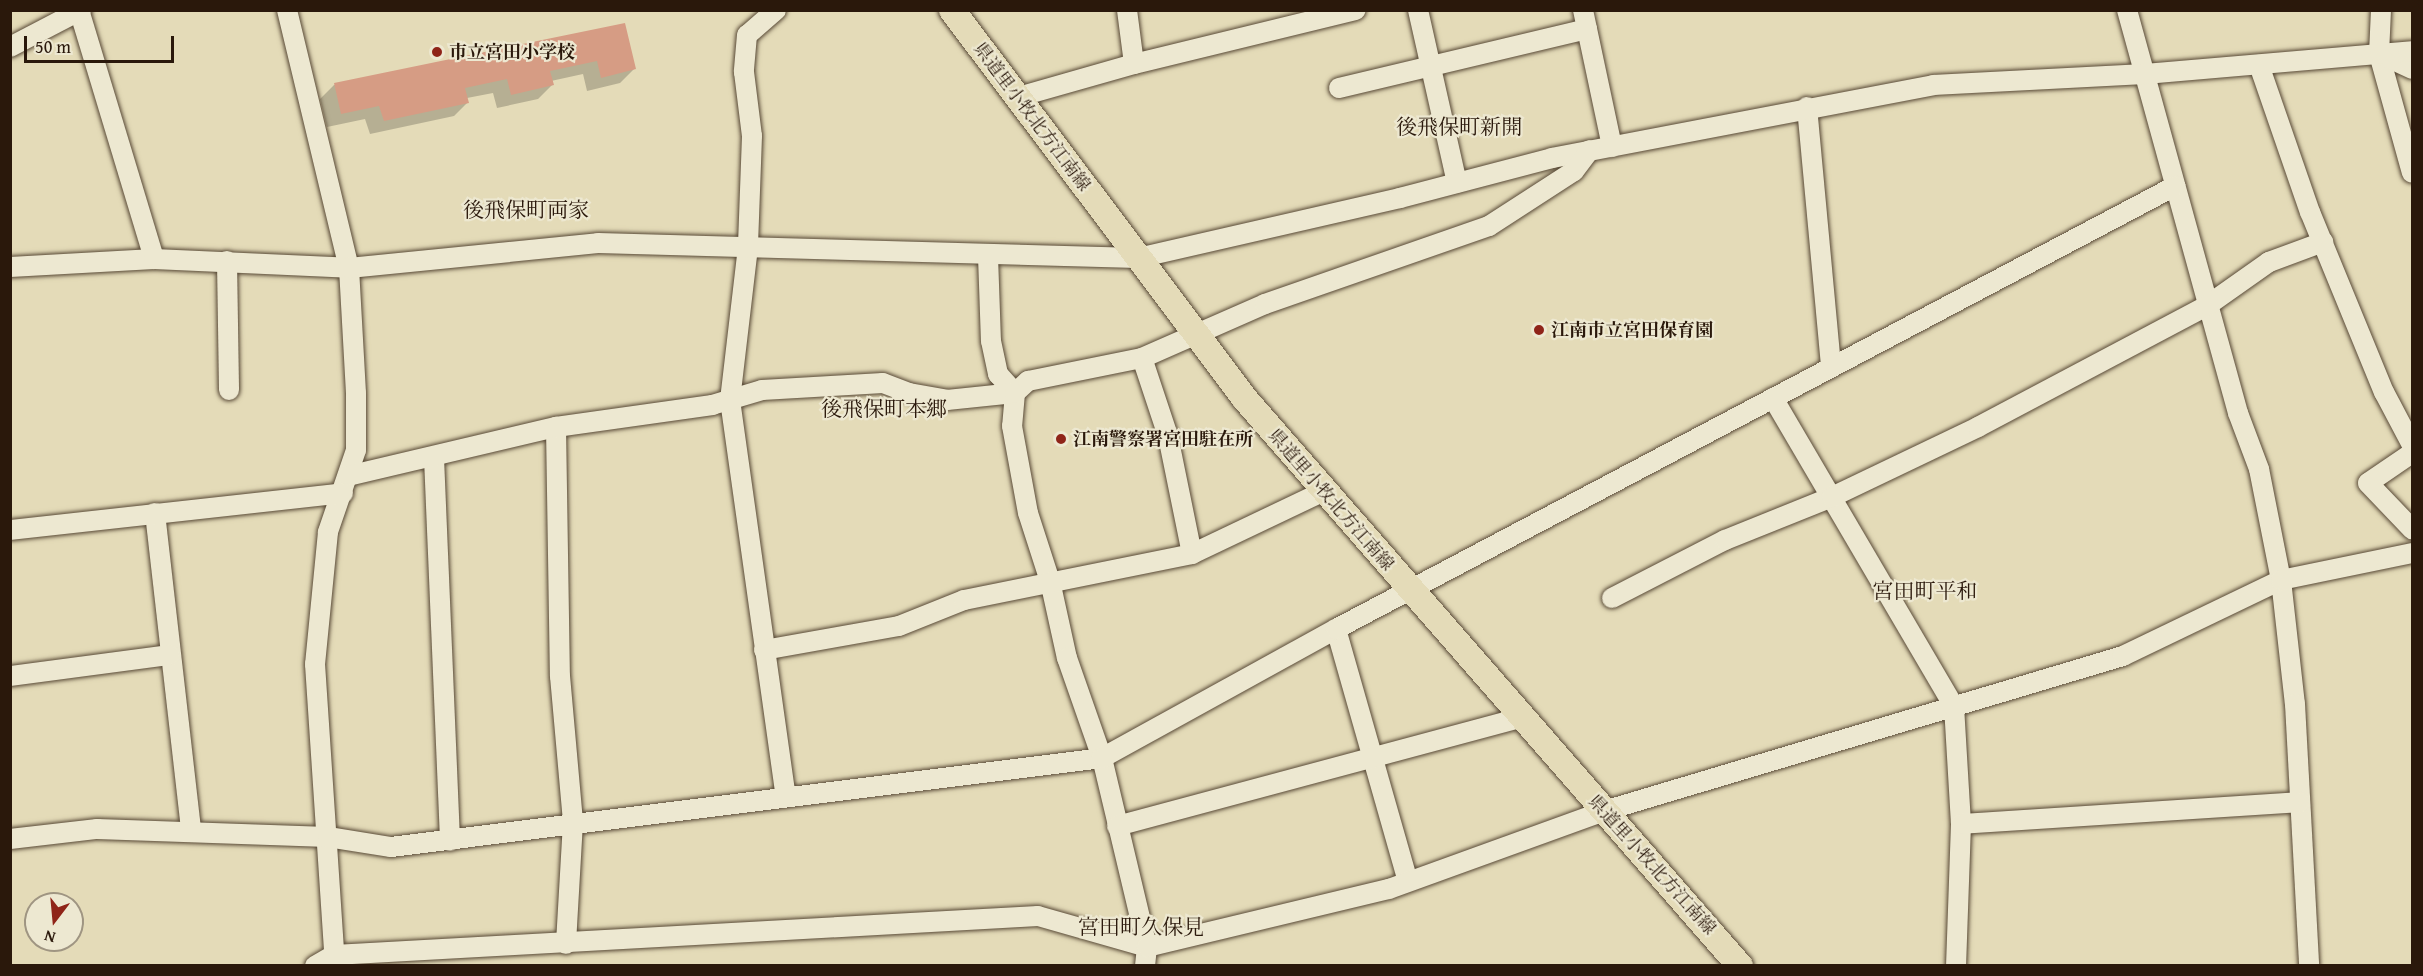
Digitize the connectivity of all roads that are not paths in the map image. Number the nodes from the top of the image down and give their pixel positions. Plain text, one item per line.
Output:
1 (287, 10) edge
2 (776, 10) edge
3 (952, 10) edge
4 (1127, 10) edge
5 (1355, 10) edge
6 (1418, 10) edge
7 (2127, 10) edge
8 (2381, 10) edge
9 (80, 11) edge
10 (1585, 20) edge
11 (10, 47) edge
12 (2412, 51) edge
13 (2379, 54) junction
14 (1134, 64) junction
15 (2259, 65) junction
16 (1431, 66) junction
17 (2412, 69) edge
18 (2145, 74) junction
19 (1339, 88) dead end
20 (1018, 97) junction
21 (1807, 107) junction
22 (1612, 147) junction
23 (1590, 150) junction
24 (2412, 173) edge
25 (1457, 183) junction
26 (2175, 186) junction
27 (2323, 242) junction
28 (748, 248) junction
29 (988, 256) junction
30 (1138, 258) junction
31 (154, 259) junction
32 (227, 261) junction
33 (10, 267) edge
34 (349, 268) junction
35 (2208, 305) junction
36 (1194, 333) junction
37 (1142, 358) junction
38 (1831, 367) junction
39 (229, 390) dead end
40 (1015, 393) junction
41 (1773, 398) junction
42 (730, 400) junction
43 (556, 427) junction
44 (2412, 445) edge
45 (2412, 453) edge
46 (434, 458) junction
47 (345, 484) junction
48 (1322, 492) junction
49 (1832, 497) junction
50 (155, 513) junction
51 (2412, 529) edge
52 (10, 530) edge
53 (2412, 553) edge
54 (1192, 554) junction
55 (2282, 580) junction
56 (1050, 581) junction
57 (1411, 591) junction
58 (1612, 598) dead end
59 (1336, 629) junction
60 (764, 650) junction
61 (170, 655) junction
62 (10, 676) edge
63 (1954, 706) junction
64 (1522, 717) junction
65 (1102, 758) junction
66 (1373, 758) junction
67 (786, 797) junction
68 (2299, 802) junction
69 (1604, 811) junction
70 (573, 822) junction
71 (1961, 824) junction
72 (1117, 826) junction
73 (191, 831) junction
74 (328, 837) junction
75 (10, 839) edge
76 (450, 841) junction
77 (1408, 881) junction
78 (566, 944) junction
79 (1146, 956) edge
80 (334, 960) edge
81 (315, 966) edge
82 (1740, 966) edge
83 (1956, 966) edge
84 (2309, 966) edge

1 - 34 street
2 - 28 street
3 - 20 main road, 県道里小牧北方江南線
4 - 14 street
5 - 14 street
6 - 16 street
7 - 18 street
8 - 13 street
9 - 11 street
9 - 31 street
10 - 16 street
10 - 22 street
12 - 13 street
13 - 15 street
13 - 17 street
13 - 24 street
14 - 20 street
15 - 18 street
15 - 27 street
16 - 19 street
16 - 25 street
18 - 21 street
18 - 26 street
20 - 30 main road, 県道里小牧北方江南線
21 - 22 street
21 - 38 street
22 - 23 street
23 - 25 street
23 - 36 street
25 - 30 street
26 - 35 street
26 - 38 street
27 - 35 street
27 - 44 street
28 - 29 street
28 - 34 street
28 - 42 street
29 - 30 street
29 - 40 street
30 - 36 main road, 県道里小牧北方江南線
31 - 32 street
31 - 33 street
32 - 34 street
32 - 39 street
34 - 47 street
35 - 49 street
35 - 55 street
36 - 37 street
36 - 48 main road, 県道里小牧北方江南線
37 - 40 street
37 - 54 street
38 - 41 street
40 - 42 street
40 - 56 street
41 - 49 street
41 - 57 street
42 - 43 street
42 - 60 street
43 - 46 street
43 - 70 street
45 - 51 street
46 - 47 street
46 - 76 street
47 - 50 street
47 - 74 street
48 - 54 street
48 - 57 main road, 県道里小牧北方江南線
49 - 58 street
49 - 63 street
50 - 52 street
50 - 61 street
53 - 55 street
54 - 56 street
55 - 63 street
55 - 68 street
56 - 60 street
56 - 65 street
57 - 59 street
57 - 64 main road, 県道里小牧北方江南線
59 - 65 street
59 - 66 street
60 - 67 street
61 - 62 street
61 - 73 street
63 - 69 street
63 - 71 street
64 - 66 street
64 - 69 main road, 県道里小牧北方江南線
65 - 67 street
65 - 72 street
66 - 72 street
66 - 77 street
67 - 70 street
68 - 71 street
68 - 84 street
69 - 77 street
69 - 82 main road, 県道里小牧北方江南線
70 - 76 street
70 - 78 street
71 - 83 street
72 - 79 street
73 - 74 street
73 - 75 street
74 - 76 street
74 - 80 street
77 - 79 street
78 - 79 street
78 - 80 street
80 - 81 street

